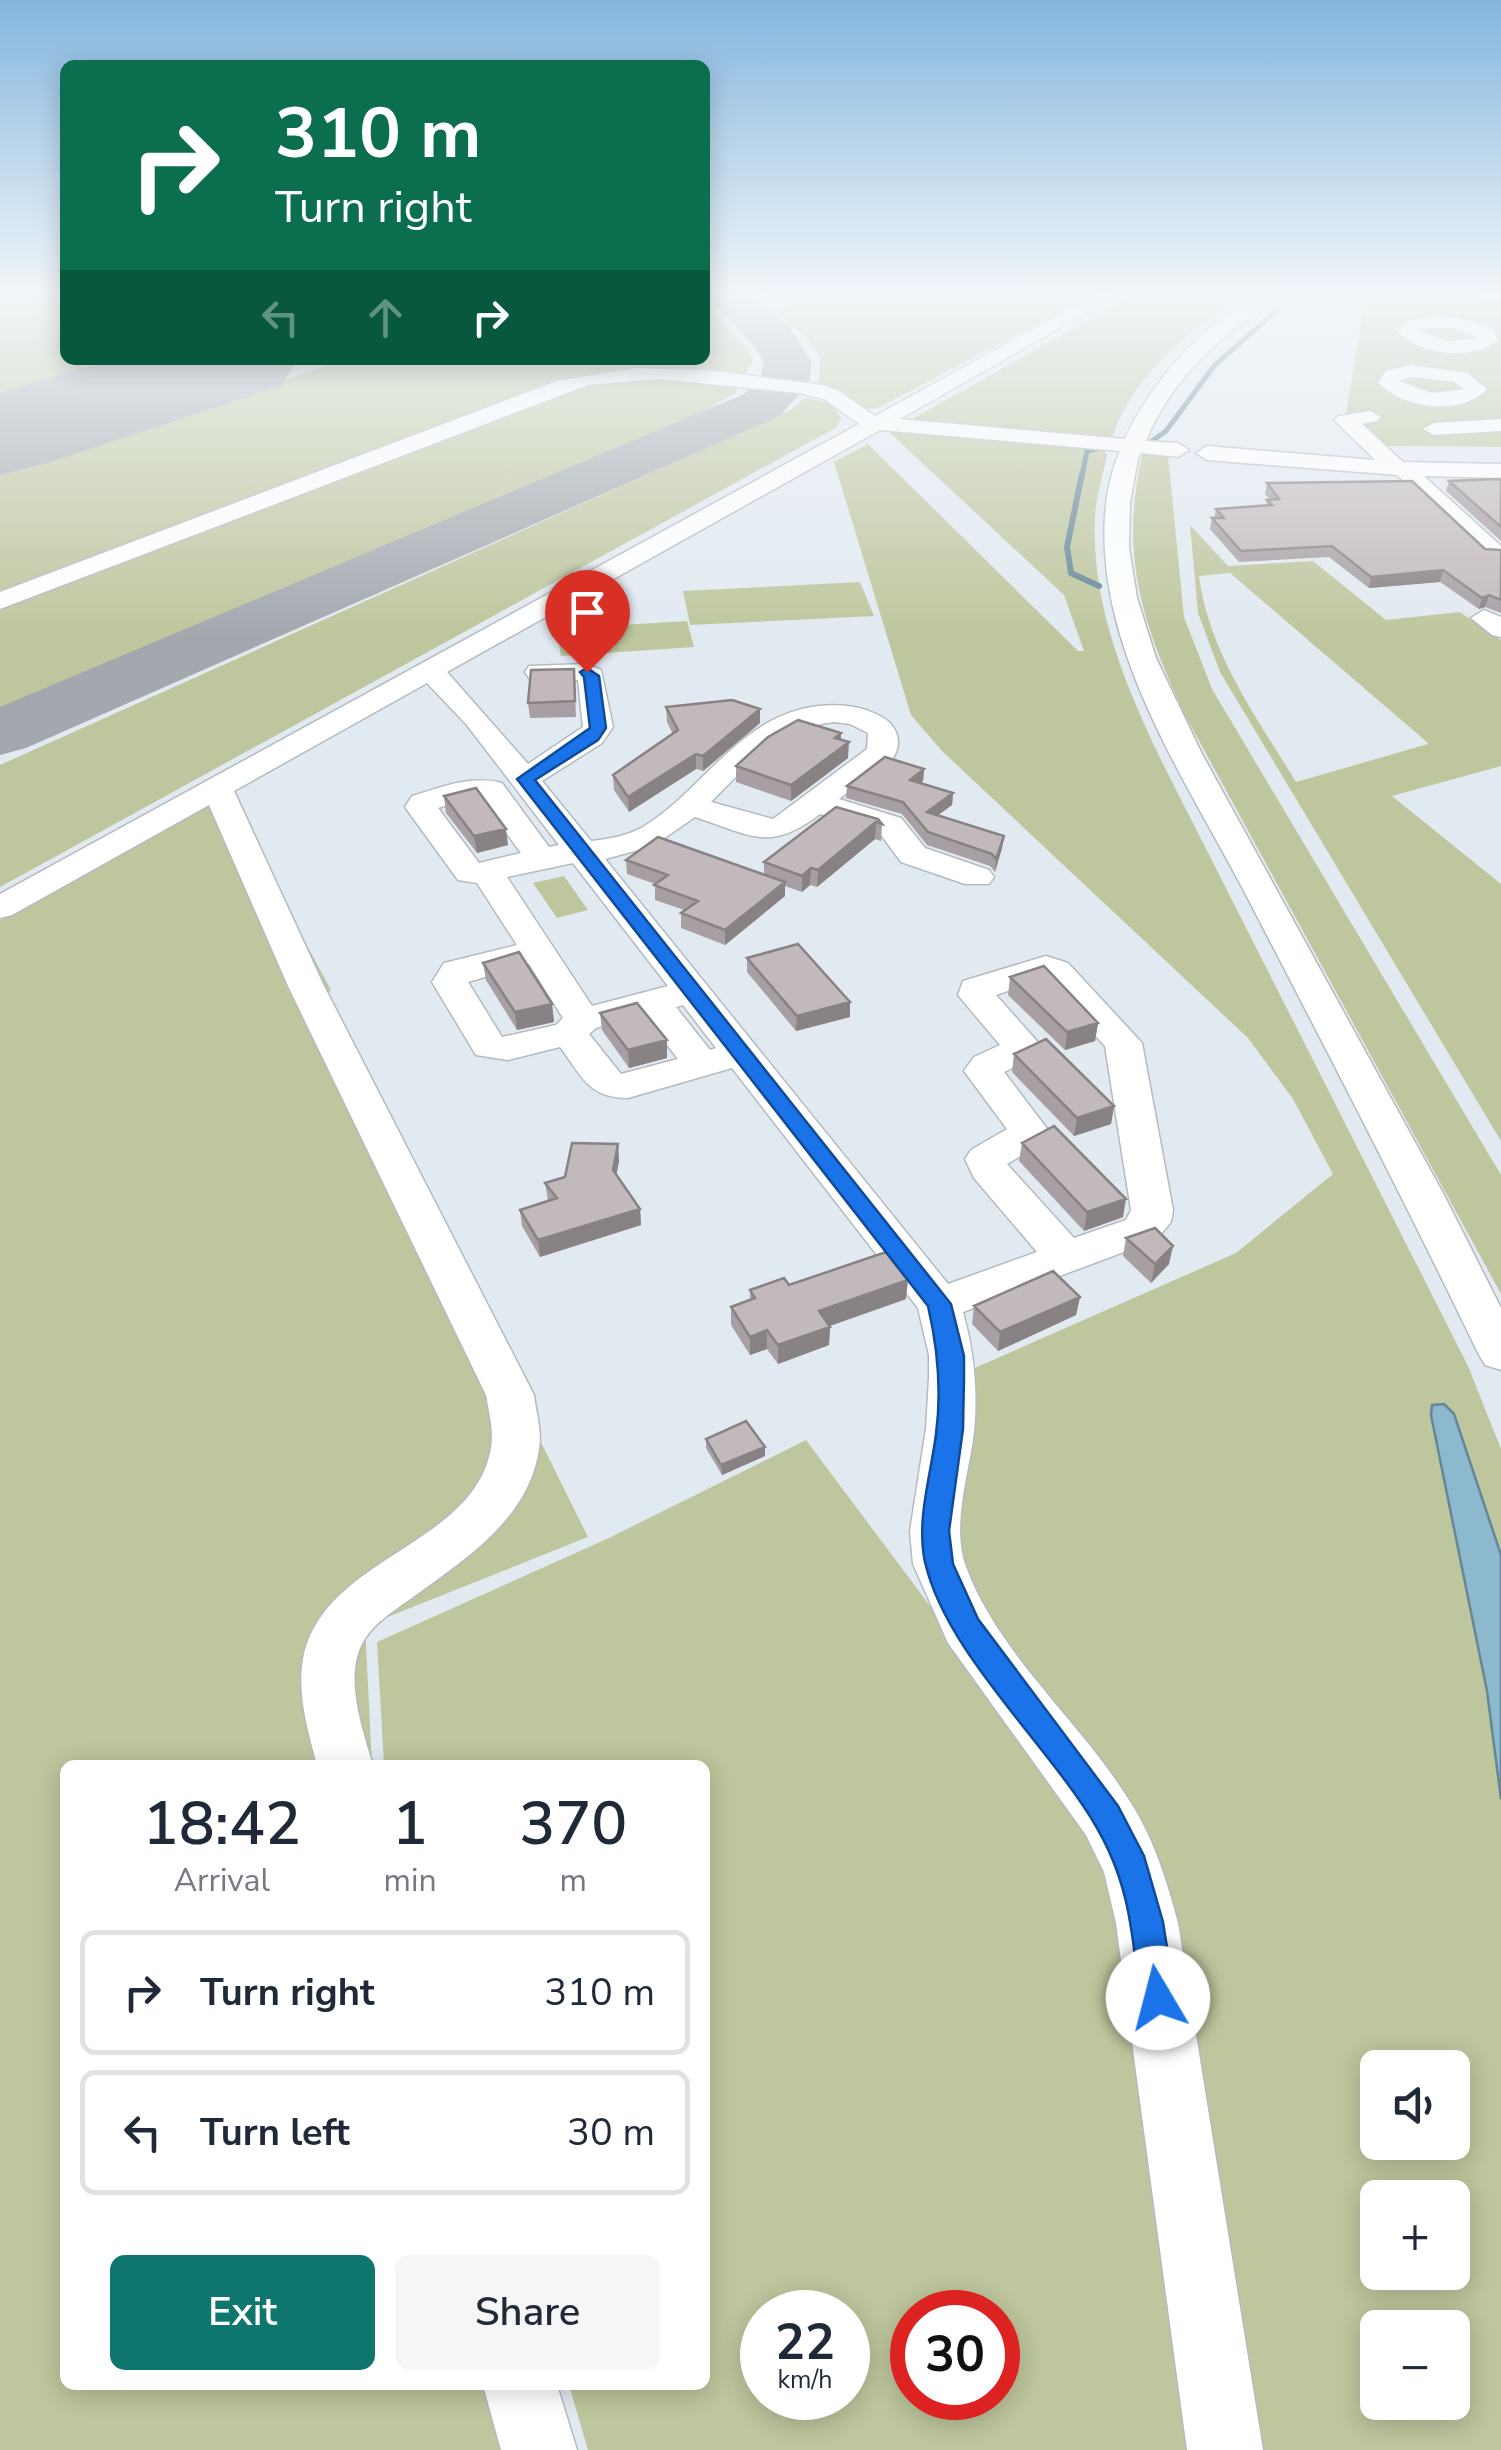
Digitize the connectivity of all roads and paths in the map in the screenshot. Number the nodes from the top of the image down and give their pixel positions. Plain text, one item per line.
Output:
1 (510, 408) edge
2 (846, 408) edge
3 (904, 408) edge
4 (1148, 408) edge
5 (1370, 417) dead end
6 (876, 424) junction
7 (1501, 425) edge
8 (1420, 429) dead end
9 (1132, 445) junction
10 (1178, 450) dead end
11 (1208, 454) dead end
12 (1400, 469) junction
13 (1501, 472) edge
14 (1493, 552) edge
15 (0, 601) edge
16 (426, 672) junction
17 (539, 672) edge
18 (525, 779) junction
19 (218, 788) junction
20 (818, 804) junction
21 (687, 805) junction
22 (582, 851) junction
23 (542, 858) junction
24 (488, 872) junction
25 (978, 877) dead end
26 (0, 908) edge
27 (538, 950) junction
28 (692, 990) junction
29 (652, 1002) junction
30 (576, 1026) junction
31 (741, 1053) junction
32 (702, 1064) junction
33 (1068, 1260) junction
34 (939, 1304) junction
35 (1501, 1353) edge
36 (345, 1760) edge
37 (521, 2390) edge
38 (538, 2450) edge
39 (1225, 2450) edge

1 - 15 street
2 - 6 street
3 - 6 street
4 - 9 street
5 - 12 street
6 - 9 street
6 - 16 street
7 - 8 street
9 - 10 street
9 - 35 street
11 - 12 street
12 - 13 street
12 - 14 street
16 - 18 street
16 - 19 street
17 - 18 street
18 - 22 street
19 - 26 street
19 - 36 street
20 - 21 street
20 - 21 street
20 - 25 street
21 - 22 street
22 - 23 street
22 - 28 street
23 - 24 street
23 - 24 street
24 - 27 street
27 - 30 street
27 - 30 street
28 - 29 street
28 - 31 street
29 - 30 street
29 - 32 street
30 - 32 street
31 - 32 street
31 - 34 street
33 - 33 street
33 - 34 street
34 - 39 street
37 - 38 street

